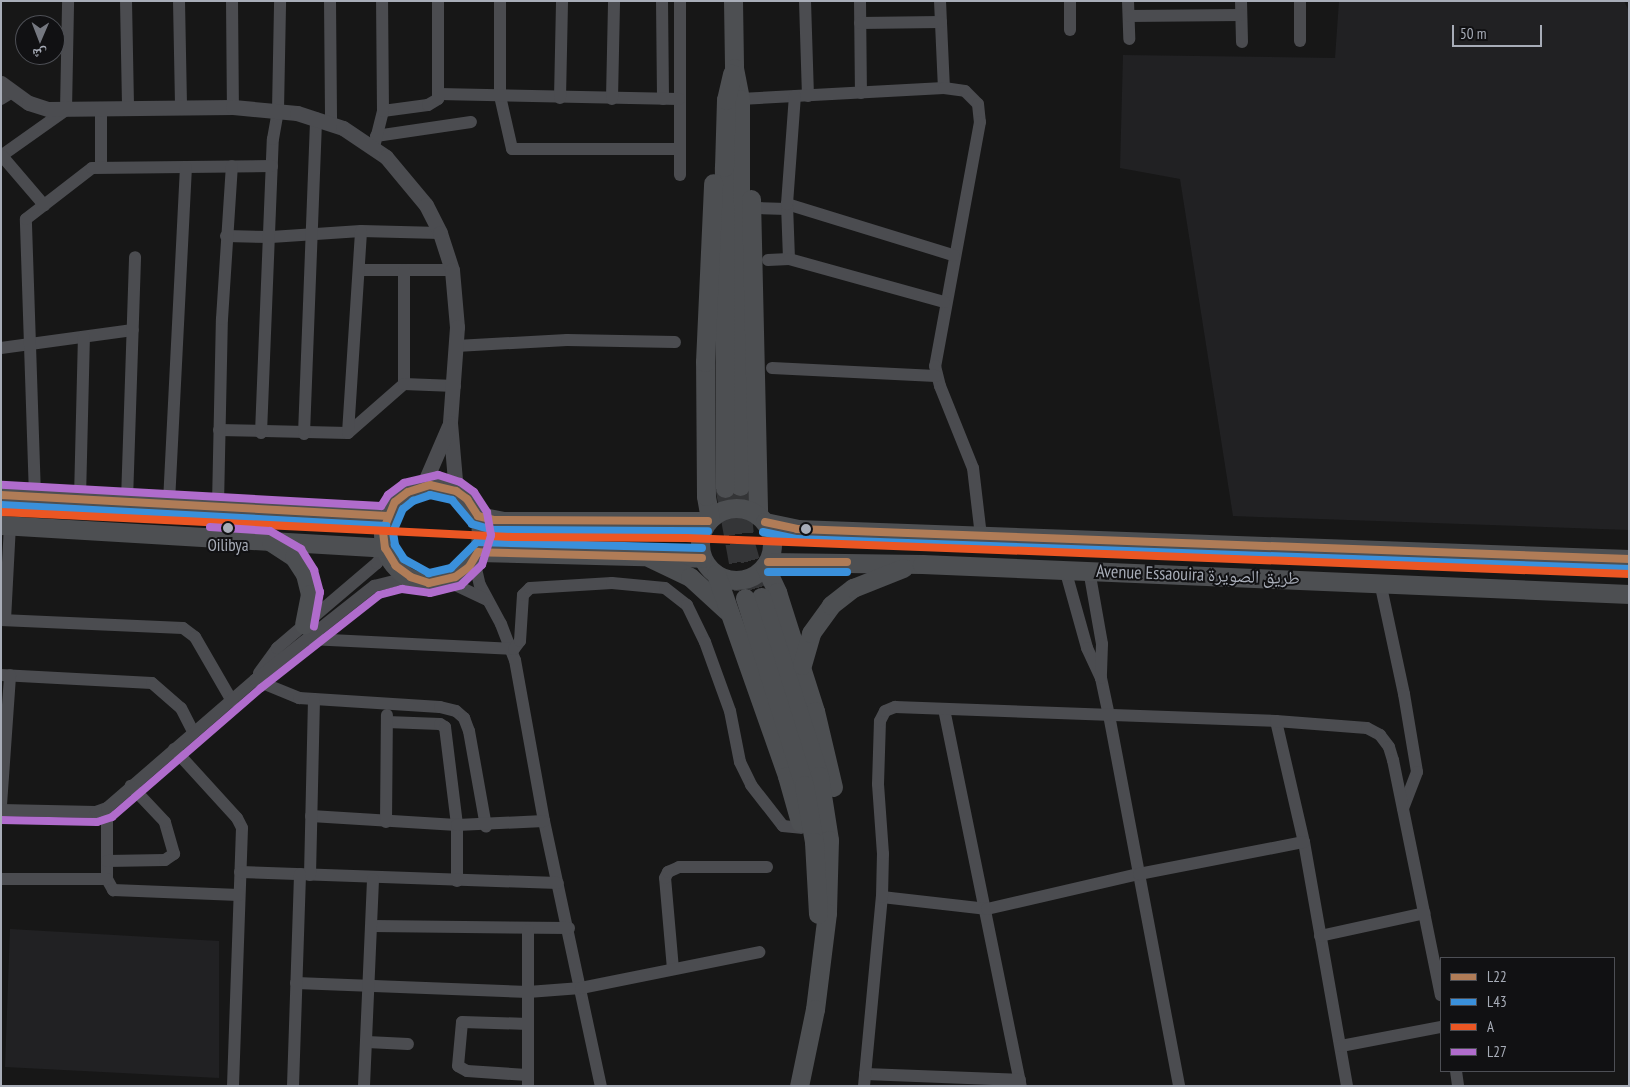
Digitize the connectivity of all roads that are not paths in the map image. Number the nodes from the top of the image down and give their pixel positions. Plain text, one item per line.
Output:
1 (68, 1) edge
2 (126, 1) edge
3 (179, 1) edge
4 (232, 1) edge
5 (280, 1) edge
6 (330, 1) edge
7 (382, 1) edge
8 (438, 1) edge
9 (500, 1) edge
10 (562, 1) edge
11 (614, 1) edge
12 (662, 1) edge
13 (680, 1) edge
14 (733, 1) edge
15 (805, 1) edge
16 (860, 1) edge
17 (940, 1) edge
18 (1070, 1) edge
19 (1128, 1) edge
20 (1241, 1) edge
21 (1300, 1) edge
22 (1128, 16) junction
23 (1242, 16) junction
24 (941, 22) junction
25 (860, 23) junction
26 (1070, 30) dead end
27 (1129, 38) dead end
28 (1300, 41) dead end
29 (1242, 42) dead end
30 (734, 68) junction
31 (944, 88) junction
32 (5, 91) edge
33 (862, 92) junction
34 (439, 94) junction
35 (500, 96) junction
36 (801, 96) junction
37 (560, 98) junction
38 (679, 98) junction
39 (612, 99) junction
40 (663, 99) junction
41 (740, 99) junction
42 (181, 106) junction
43 (233, 107) junction
44 (101, 108) junction
45 (128, 108) junction
46 (66, 110) junction
47 (278, 110) junction
48 (383, 111) junction
49 (316, 118) junction
50 (471, 122) dead end
51 (331, 123) junction
52 (375, 142) junction
53 (680, 149) junction
54 (732, 149) junction
55 (2, 156) edge
56 (232, 166) junction
57 (272, 166) junction
58 (102, 167) junction
59 (186, 167) junction
60 (680, 175) dead end
61 (44, 205) junction
62 (787, 207) junction
63 (758, 208) dead end
64 (361, 231) junction
65 (440, 233) junction
66 (312, 234) junction
67 (226, 236) junction
68 (271, 237) junction
69 (953, 255) junction
70 (135, 257) dead end
71 (789, 259) junction
72 (768, 260) dead end
73 (359, 270) junction
74 (404, 270) junction
75 (452, 270) junction
76 (944, 302) junction
77 (132, 330) junction
78 (84, 337) junction
79 (676, 342) dead end
80 (28, 344) junction
81 (456, 346) junction
82 (1, 348) edge
83 (772, 368) dead end
84 (936, 376) junction
85 (404, 384) junction
86 (455, 386) junction
87 (450, 423) junction
88 (219, 430) junction
89 (261, 433) junction
90 (348, 433) junction
91 (304, 434) junction
92 (423, 486) junction
93 (733, 487) tunnel mouth
94 (456, 491) junction
95 (1, 495) edge
96 (35, 496) junction
97 (80, 498) junction
98 (127, 500) junction
99 (169, 502) junction
100 (218, 505) junction
101 (387, 516) junction
102 (478, 516) junction
103 (762, 518) junction
104 (709, 520) junction
105 (5, 526) edge
106 (981, 536) junction
107 (268, 541) junction
108 (386, 549) junction
109 (637, 554) junction
110 (476, 556) junction
111 (702, 558) junction
112 (1629, 559) edge
113 (766, 564) junction
114 (922, 564) junction
115 (1065, 570) junction
116 (1089, 570) junction
117 (716, 574) junction
118 (411, 578) junction
119 (447, 580) junction
120 (1380, 582) junction
121 (1629, 594) edge
122 (753, 597) tunnel mouth
123 (487, 600) junction
124 (733, 619) junction
125 (3, 620) edge
126 (306, 631) junction
127 (511, 649) junction
128 (801, 667) junction
129 (6, 675) edge
130 (1100, 678) junction
131 (255, 680) junction
132 (232, 700) junction
133 (314, 700) junction
134 (387, 705) junction
135 (944, 708) junction
136 (1109, 715) junction
137 (1276, 721) junction
138 (387, 722) junction
139 (193, 732) junction
140 (174, 749) junction
141 (131, 786) junction
142 (1, 805) edge
143 (107, 808) junction
144 (1403, 808) junction
145 (1, 810) edge
146 (311, 816) junction
147 (544, 821) junction
148 (386, 822) junction
149 (458, 825) junction
150 (486, 826) junction
151 (801, 828) junction
152 (1304, 842) junction
153 (107, 861) junction
154 (822, 861) junction
155 (767, 867) dead end
156 (240, 872) junction
157 (305, 874) junction
158 (1139, 874) junction
159 (1, 879) edge
160 (107, 879) junction
161 (373, 879) junction
162 (457, 881) junction
163 (558, 883) junction
164 (239, 895) junction
165 (882, 896) junction
166 (987, 908) junction
167 (1425, 913) junction
168 (372, 926) junction
169 (569, 928) junction
170 (528, 930) junction
171 (1320, 936) junction
172 (759, 952) dead end
173 (673, 969) junction
174 (296, 983) junction
175 (370, 986) junction
176 (581, 988) junction
177 (1440, 990) edge
178 (528, 992) junction
179 (528, 1024) junction
180 (1440, 1027) edge
181 (367, 1042) junction
182 (408, 1044) dead end
183 (1341, 1046) junction
184 (1456, 1072) edge
185 (527, 1080) edge
186 (865, 1080) edge
187 (1021, 1083) edge
188 (233, 1086) edge
189 (293, 1086) edge
190 (364, 1086) edge
191 (601, 1086) edge
192 (799, 1086) edge
193 (1179, 1086) edge
194 (1347, 1086) edge
195 (1458, 1086) edge

1 - 46 street
2 - 45 street
3 - 42 street
4 - 43 street
5 - 47 street
6 - 51 street
7 - 48 street
8 - 34 street
9 - 35 street
10 - 37 street
11 - 39 street
12 - 40 street
13 - 38 street
14 - 30 main road
15 - 36 street
16 - 25 street
17 - 24 street
18 - 26 street
19 - 22 street
20 - 23 street
21 - 28 street
22 - 23 street
22 - 27 street
23 - 29 street
24 - 25 street
24 - 31 street
25 - 33 street
30 - 41 main road
30 - 54 main road
31 - 33 street
31 - 69 street
32 - 46 street
33 - 36 street
34 - 35 street
34 - 48 street
35 - 37 street
35 - 53 street
36 - 41 street
36 - 62 street
37 - 39 street
38 - 40 street
38 - 53 street
39 - 40 street
41 - 54 main road
42 - 43 street
42 - 45 street
43 - 47 street
44 - 45 street
44 - 46 street
44 - 58 street
46 - 55 street
47 - 49 street
47 - 57 street
48 - 52 street
49 - 51 street
49 - 66 street
50 - 52 street
51 - 52 street
52 - 65 street
53 - 60 street
54 - 93 main road
54 - 103 main road
54 - 104 main road
55 - 61 street
56 - 57 street
56 - 59 street
56 - 67 street
57 - 68 street
58 - 59 street
58 - 61 street
59 - 99 street
61 - 80 street
62 - 63 street
62 - 69 street
62 - 71 street
64 - 65 street
64 - 66 street
64 - 73 street
65 - 75 street
66 - 68 street
66 - 91 street
67 - 68 street
67 - 88 street
68 - 89 street
69 - 76 street
70 - 77 street
71 - 72 street
71 - 76 street
73 - 74 street
73 - 90 street
74 - 75 street
74 - 85 street
75 - 81 street
76 - 84 street
77 - 78 street
77 - 98 street
78 - 80 street
78 - 97 street
79 - 81 street
80 - 82 street
80 - 96 street
81 - 86 street
83 - 84 street
84 - 106 street
85 - 86 street
85 - 90 street
86 - 87 street
87 - 92 street
87 - 94 street
88 - 89 street
88 - 100 street
89 - 91 street
90 - 91 street
92 - 94 main road
92 - 101 main road
94 - 102 main road
95 - 96 main road
96 - 97 main road
97 - 98 main road
98 - 99 main road
99 - 100 main road
100 - 101 main road
101 - 108 main road
102 - 104 main road
102 - 110 main road
103 - 104 main road
103 - 106 main road, Avenue Essaouira طريق الصويرة
103 - 113 main road
104 - 111 main road
105 - 107 main road
105 - 125 street
106 - 112 main road, Avenue Essaouira طريق الصويرة
107 - 108 main road
107 - 126 main road
108 - 118 main road
108 - 126 street
109 - 110 main road
109 - 111 main road
109 - 124 main road
110 - 119 main road
110 - 123 street
111 - 117 main road
113 - 114 main road, Avenue Essaouira طريق الصويرة
113 - 117 main road
113 - 128 main road
114 - 115 main road, Avenue Essaouira طريق الصويرة
114 - 128 main road
115 - 116 main road, Avenue Essaouira طريق الصويرة
115 - 130 street
116 - 120 main road, Avenue Essaouira طريق الصويرة
116 - 130 street
117 - 124 main road
118 - 119 main road
118 - 126 street
119 - 123 street
120 - 121 main road, Avenue Essaouira طريق الصويرة
120 - 144 street
122 - 154 main road
123 - 127 street
124 - 151 main road
125 - 132 street
126 - 127 street
126 - 131 street
127 - 147 street
127 - 151 street
128 - 154 main road
129 - 139 street
129 - 142 street
130 - 136 street
131 - 132 street
131 - 133 street
132 - 139 street
133 - 134 street
133 - 146 street
134 - 138 street
134 - 150 street
135 - 136 street
135 - 165 street
135 - 166 street
136 - 137 street
136 - 158 street
137 - 144 street
137 - 152 street
138 - 148 street
138 - 149 street
139 - 140 street
140 - 141 street
140 - 156 street
141 - 143 street
141 - 153 street
143 - 145 street
143 - 153 street
144 - 167 street
146 - 148 street
146 - 157 street
147 - 150 street
147 - 163 street
148 - 149 street
149 - 150 street
149 - 162 street
151 - 154 main road
152 - 158 street
152 - 171 street
153 - 160 street
154 - 192 main road
155 - 173 street
156 - 157 street
156 - 164 street
157 - 161 street
157 - 174 street
158 - 166 street
158 - 193 street
159 - 160 street
160 - 164 street
161 - 162 street
161 - 168 street
162 - 163 street
163 - 169 street
164 - 188 street
165 - 166 street
165 - 186 street
166 - 187 street
167 - 171 street
167 - 177 street
168 - 170 street
168 - 175 street
169 - 170 street
169 - 176 street
170 - 178 street
171 - 183 street
172 - 173 street
173 - 176 street
174 - 175 street
174 - 189 street
175 - 178 street
175 - 181 street
176 - 178 street
176 - 191 street
178 - 179 street
179 - 185 street
179 - 185 street
180 - 183 street
181 - 182 street
181 - 190 street
183 - 194 street
184 - 195 street
186 - 187 street

